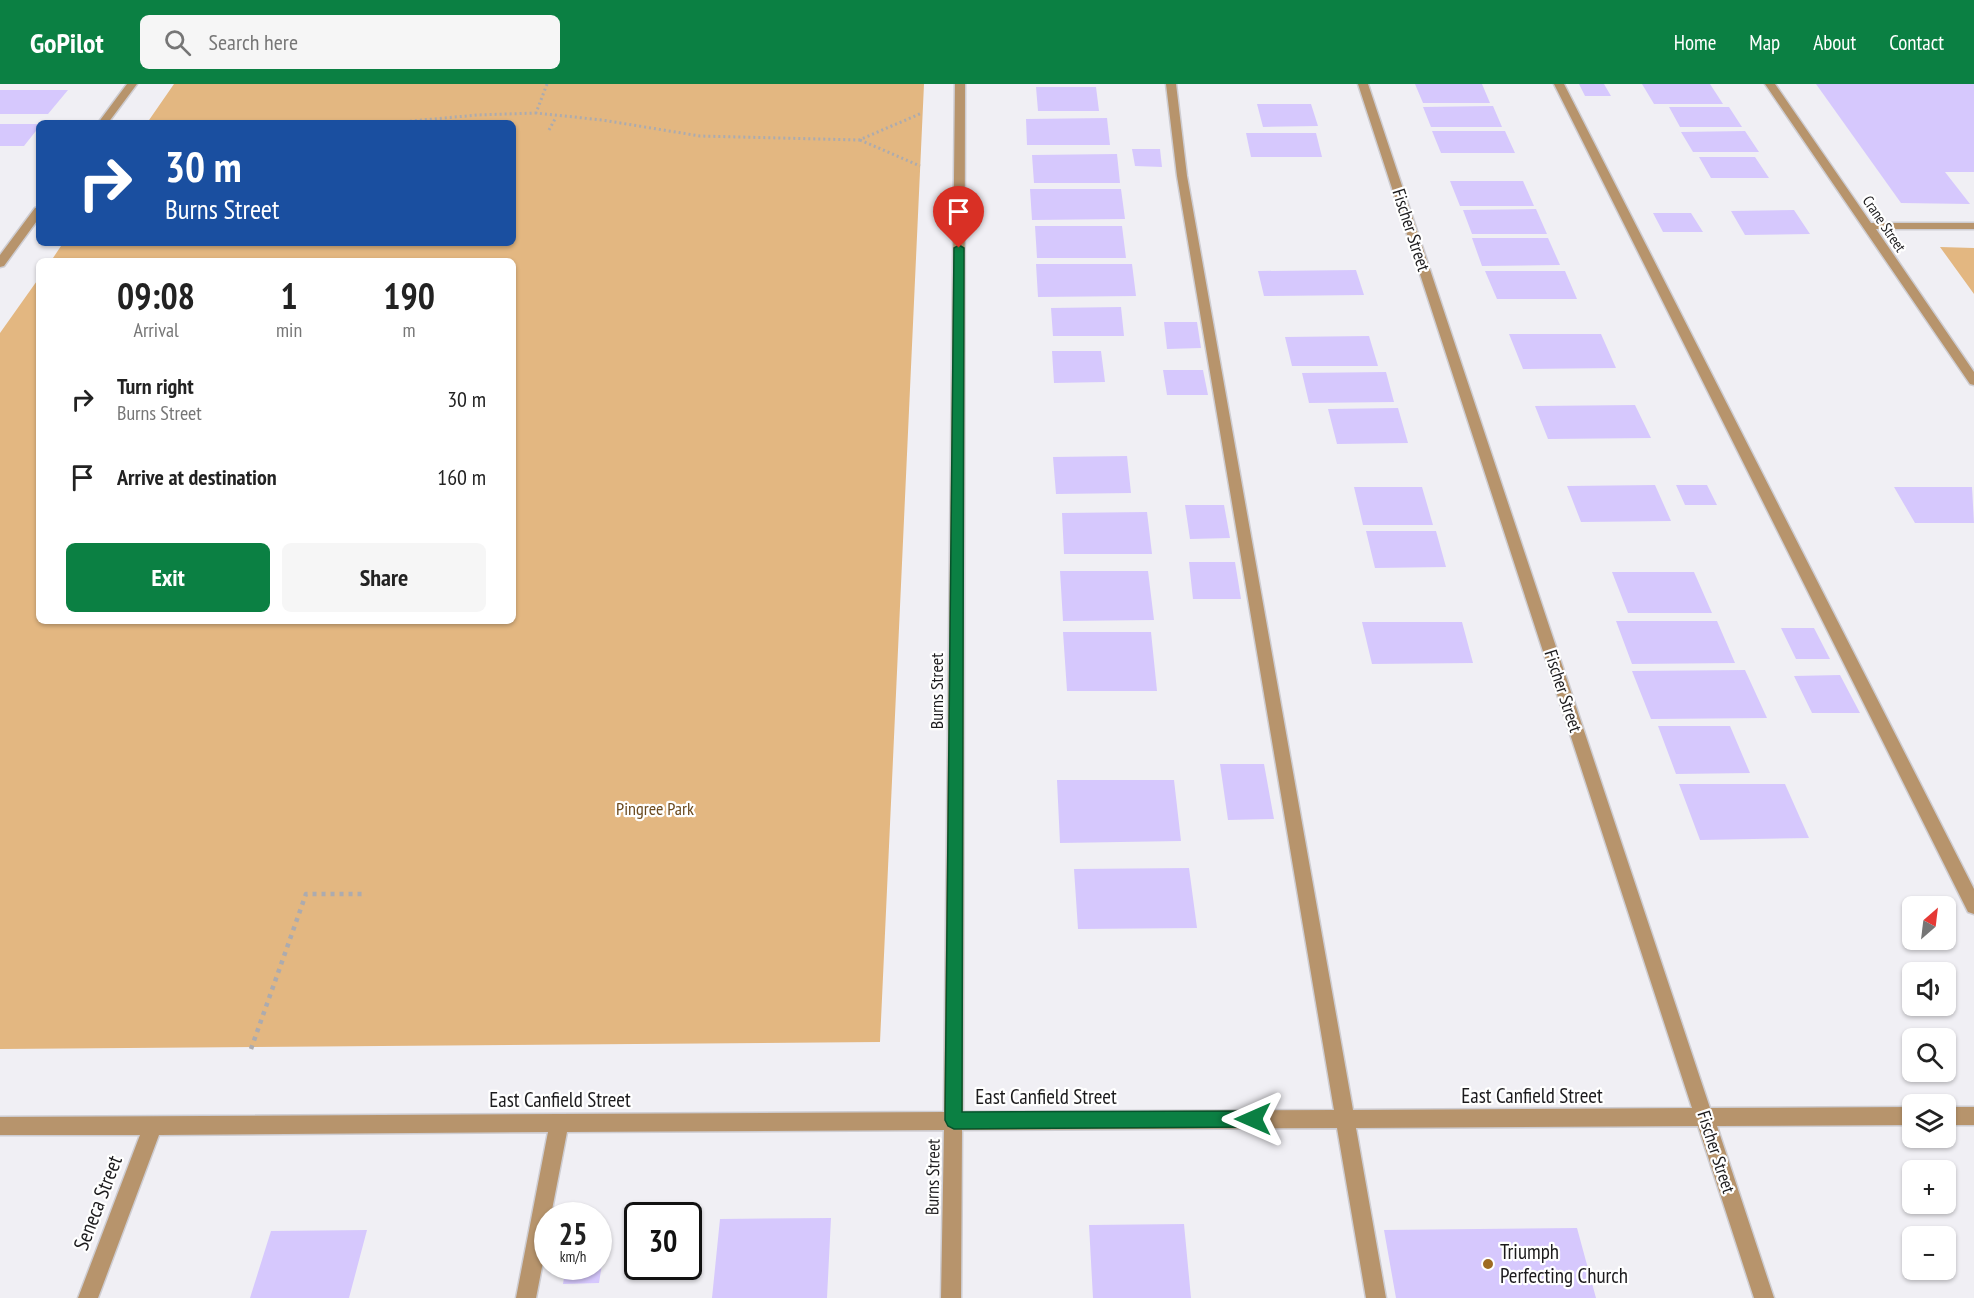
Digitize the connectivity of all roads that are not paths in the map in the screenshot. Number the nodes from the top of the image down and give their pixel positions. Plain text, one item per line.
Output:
1 (132, 84) edge
2 (960, 84) edge
3 (1170, 84) edge
4 (1363, 84) edge
5 (1559, 84) edge
6 (1770, 84) edge
7 (105, 120) edge
8 (36, 214) edge
9 (1868, 226) junction
10 (1974, 226) edge
11 (0, 263) edge
12 (1974, 381) edge
13 (1974, 906) edge
14 (1902, 1116) edge
15 (1956, 1116) edge
16 (1974, 1116) edge
17 (1704, 1118) junction
18 (1345, 1119) junction
19 (954, 1120) junction
20 (560, 1123) junction
21 (153, 1125) junction
22 (0, 1126) edge
23 (88, 1298) edge
24 (526, 1298) edge
25 (951, 1298) edge
26 (1376, 1298) edge
27 (1764, 1298) edge

1 - 7 street
2 - 19 street, Burns Street
3 - 18 street
4 - 17 street, Fischer Street
5 - 13 street
6 - 9 street, Crane Street
8 - 11 street
9 - 10 street
9 - 12 street, Crane Street
14 - 17 street, East Canfield Street
15 - 16 street
17 - 18 street, East Canfield Street
17 - 27 street, Fischer Street
18 - 19 street, East Canfield Street
18 - 26 street
19 - 20 street, East Canfield Street
19 - 25 street, Burns Street
20 - 21 street, East Canfield Street
20 - 24 street
21 - 22 street, East Canfield Street
21 - 23 street, Seneca Street

